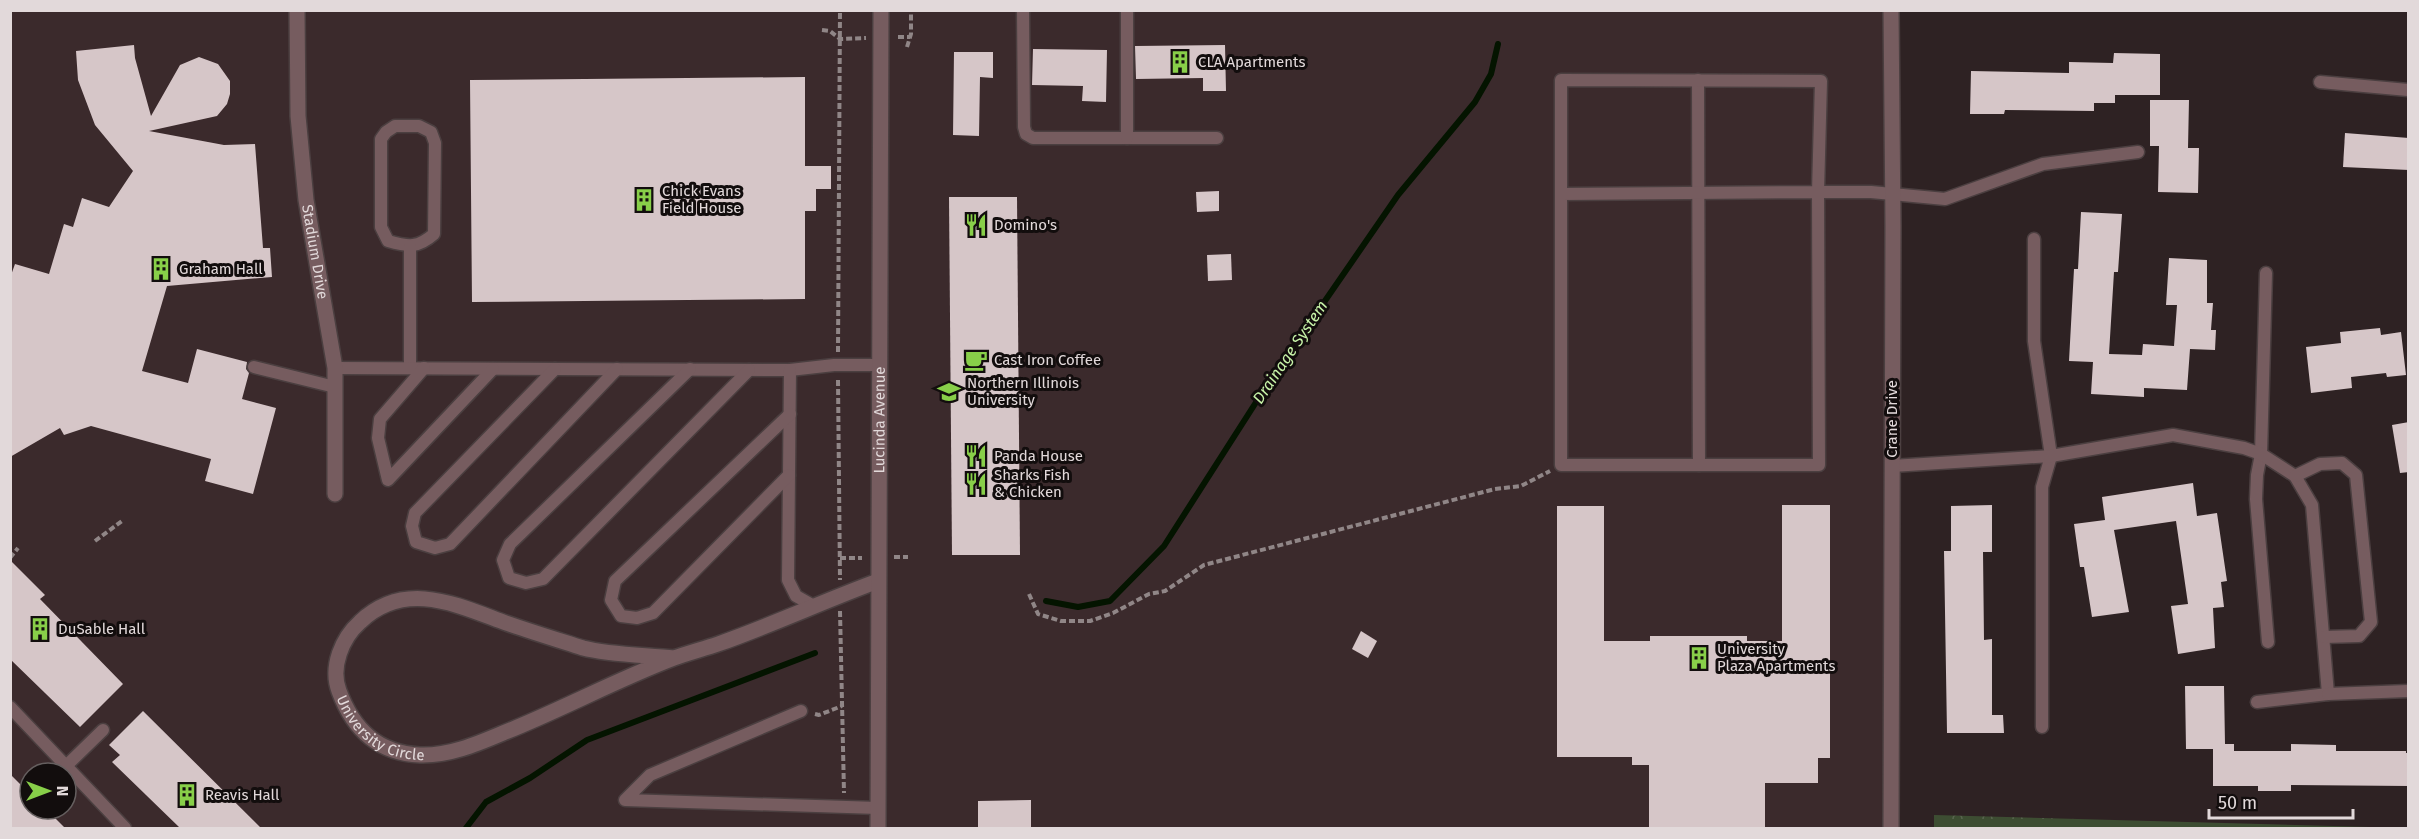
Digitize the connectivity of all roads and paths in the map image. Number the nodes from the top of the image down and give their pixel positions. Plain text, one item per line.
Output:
1 (297, 10) edge
2 (840, 10) edge
3 (881, 10) edge
4 (911, 10) edge
5 (1023, 10) edge
6 (1127, 10) edge
7 (1891, 10) edge
8 (822, 30) dead end
9 (840, 39) junction
10 (907, 47) dead end
11 (1698, 81) junction
12 (2320, 82) dead end
13 (2409, 90) edge
14 (1127, 138) junction
15 (1217, 138) dead end
16 (2138, 152) dead end
17 (1818, 192) junction
18 (1699, 193) junction
19 (1561, 194) junction
20 (1893, 194) junction
21 (2034, 238) dead end
22 (410, 246) junction
23 (2266, 273) dead end
24 (838, 365) junction
25 (879, 365) junction
26 (254, 367) dead end
27 (335, 368) junction
28 (410, 368) junction
29 (424, 368) junction
30 (493, 369) junction
31 (555, 369) junction
32 (618, 369) junction
33 (690, 369) junction
34 (749, 370) junction
35 (790, 370) junction
36 (335, 387) junction
37 (790, 414) junction
38 (2261, 454) junction
39 (2051, 456) junction
40 (1561, 465) junction
41 (1700, 465) junction
42 (1892, 466) junction
43 (789, 475) junction
44 (2295, 476) junction
45 (335, 494) dead end
46 (122, 521) dead end
47 (95, 541) dead end
48 (18, 548) dead end
49 (10, 558) edge
50 (840, 558) dead end
51 (878, 581) junction
52 (1029, 594) dead end
53 (813, 605) junction
54 (840, 622) dead end
55 (2324, 638) junction
56 (2268, 642) dead end
57 (674, 658) junction
58 (2409, 691) edge
59 (2328, 694) junction
60 (2257, 702) dead end
61 (842, 706) junction
62 (10, 707) edge
63 (801, 711) joint
64 (2042, 727) dead end
65 (103, 730) dead end
66 (61, 761) edge
67 (71, 761) edge
68 (78, 779) edge
69 (845, 807) junction
70 (878, 808) junction
71 (125, 828) edge
72 (878, 828) edge
73 (1891, 828) edge

1 - 27 street, Stadium Drive
2 - 9 path
3 - 25 street, Lucinda Avenue
4 - 10 path
5 - 14 lane
6 - 14 lane
7 - 20 street, Crane Drive
8 - 9 path
9 - 24 path
11 - 17 lane
11 - 18 lane
11 - 19 lane
12 - 13 lane
14 - 15 lane
16 - 20 lane
17 - 18 lane
17 - 20 lane
17 - 41 lane
18 - 19 lane
18 - 41 lane
19 - 40 lane
20 - 42 street, Crane Drive
21 - 39 lane
22 - 22 lane
22 - 28 lane
23 - 38 lane
24 - 25 lane
24 - 35 lane
24 - 50 path
25 - 51 street, Lucinda Avenue
26 - 36 lane
27 - 28 lane
27 - 36 street, Stadium Drive
28 - 29 lane
29 - 30 lane
29 - 30 lane
30 - 31 lane
31 - 32 lane
31 - 32 lane
32 - 33 lane
33 - 34 lane
33 - 34 lane
34 - 35 lane
35 - 37 lane
36 - 45 street, Stadium Drive
37 - 43 lane
37 - 43 lane
38 - 39 lane
38 - 44 lane
38 - 56 lane
39 - 42 lane
39 - 64 lane
40 - 41 lane
40 - 52 path
42 - 73 street, Crane Drive
43 - 53 lane
44 - 55 lane
44 - 55 lane
46 - 47 path
48 - 49 path
51 - 53 street, University Circle
51 - 70 street, Lucinda Avenue
53 - 57 street, University Circle
54 - 61 path
55 - 59 lane
57 - 57 street, University Circle
58 - 59 lane
59 - 60 lane
61 - 63 path
61 - 69 path
62 - 66 lane
63 - 69 lane
65 - 67 lane
68 - 71 lane
69 - 70 lane
70 - 72 street, Lucinda Avenue

